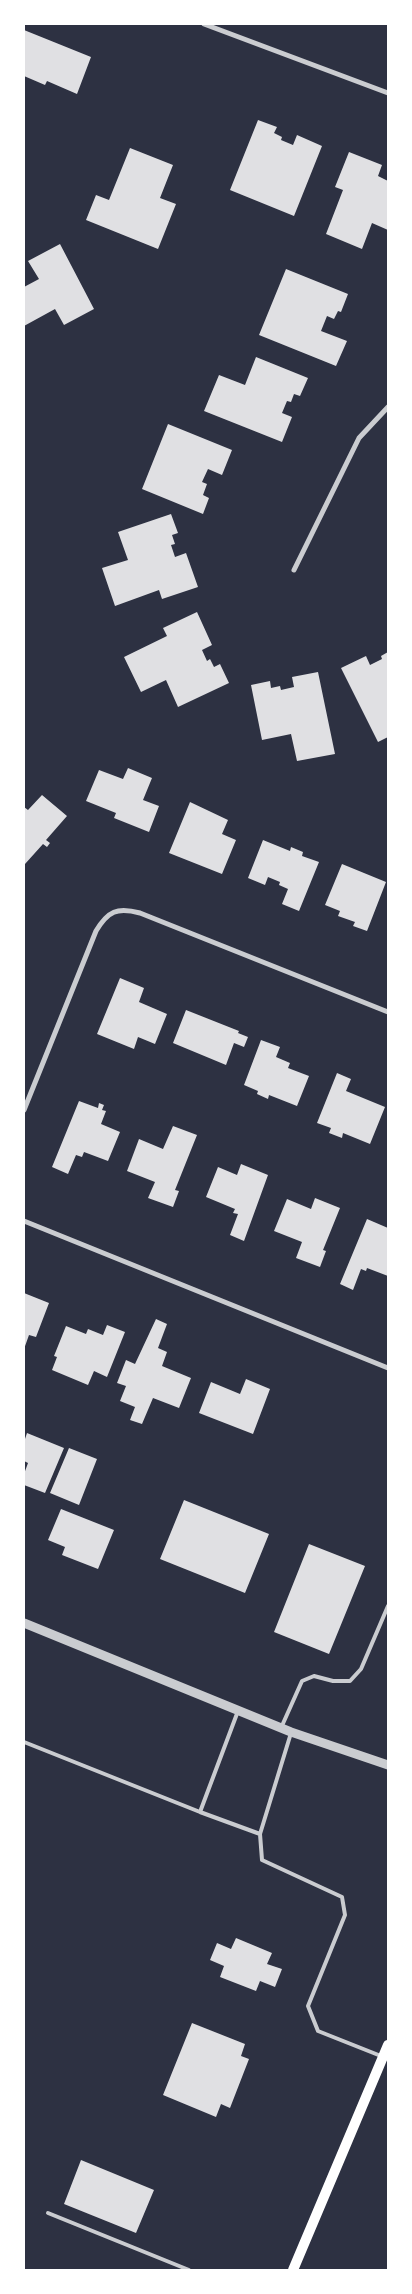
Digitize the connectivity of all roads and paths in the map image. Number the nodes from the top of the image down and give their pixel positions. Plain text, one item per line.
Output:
1 (204, 24) edge
2 (388, 94) edge
3 (388, 407) edge
4 (294, 570) dead end
5 (388, 1012) edge
6 (24, 1110) edge
7 (24, 1221) edge
8 (388, 1368) edge
9 (388, 1606) edge
10 (24, 1623) edge
11 (238, 1711) junction
12 (281, 1728) junction
13 (292, 1732) junction
14 (24, 1742) edge
15 (388, 1765) edge
16 (200, 1812) junction
17 (260, 1834) junction
18 (388, 2045) edge
19 (384, 2057) junction
20 (48, 2213) dead end
21 (189, 2270) edge
22 (293, 2270) edge

1 - 2 street
3 - 4 street
5 - 6 street
7 - 8 street
9 - 12 lane
10 - 11 street
11 - 12 street
11 - 16 lane
12 - 13 street
13 - 15 street
13 - 17 lane
14 - 16 lane
16 - 17 lane
17 - 19 lane
18 - 19 main road
19 - 22 main road
20 - 21 lane

